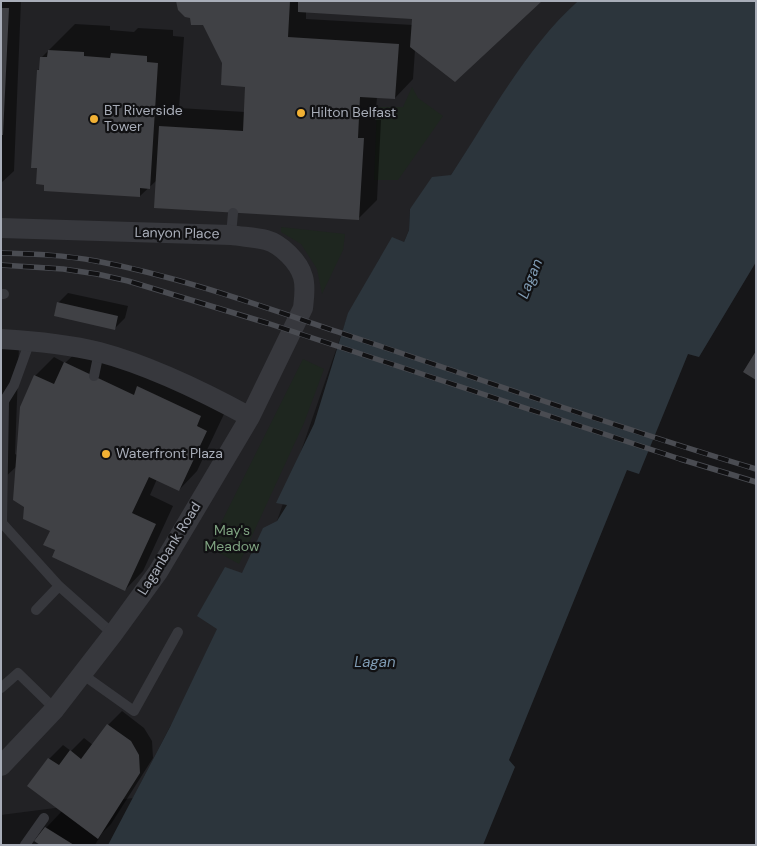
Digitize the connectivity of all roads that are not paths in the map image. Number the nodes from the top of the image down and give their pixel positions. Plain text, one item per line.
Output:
1 (233, 213) dead end
2 (1, 228) edge
3 (231, 235) junction
4 (303, 308) joint
5 (1, 339) edge
6 (30, 341) junction
7 (99, 352) junction
8 (94, 376) dead end
9 (250, 416) junction
10 (59, 586) junction
11 (36, 610) dead end
12 (178, 632) dead end
13 (113, 634) junction
14 (82, 674) junction
15 (1, 688) edge
16 (55, 709) junction
17 (1, 766) edge
18 (44, 818) dead end
19 (25, 845) edge

1 - 3 lane
2 - 3 street, Lanyon Place
3 - 4 street, Lanyon Place
4 - 9 street, Laganbank Road
5 - 6 street
6 - 7 street
6 - 10 lane
7 - 8 lane
7 - 9 street
9 - 13 street, Laganbank Road
10 - 11 lane
10 - 13 lane
12 - 14 lane
13 - 14 street, Laganbank Road
14 - 16 street, Laganbank Road
15 - 16 lane
16 - 17 street, Laganbank Road
18 - 19 lane

